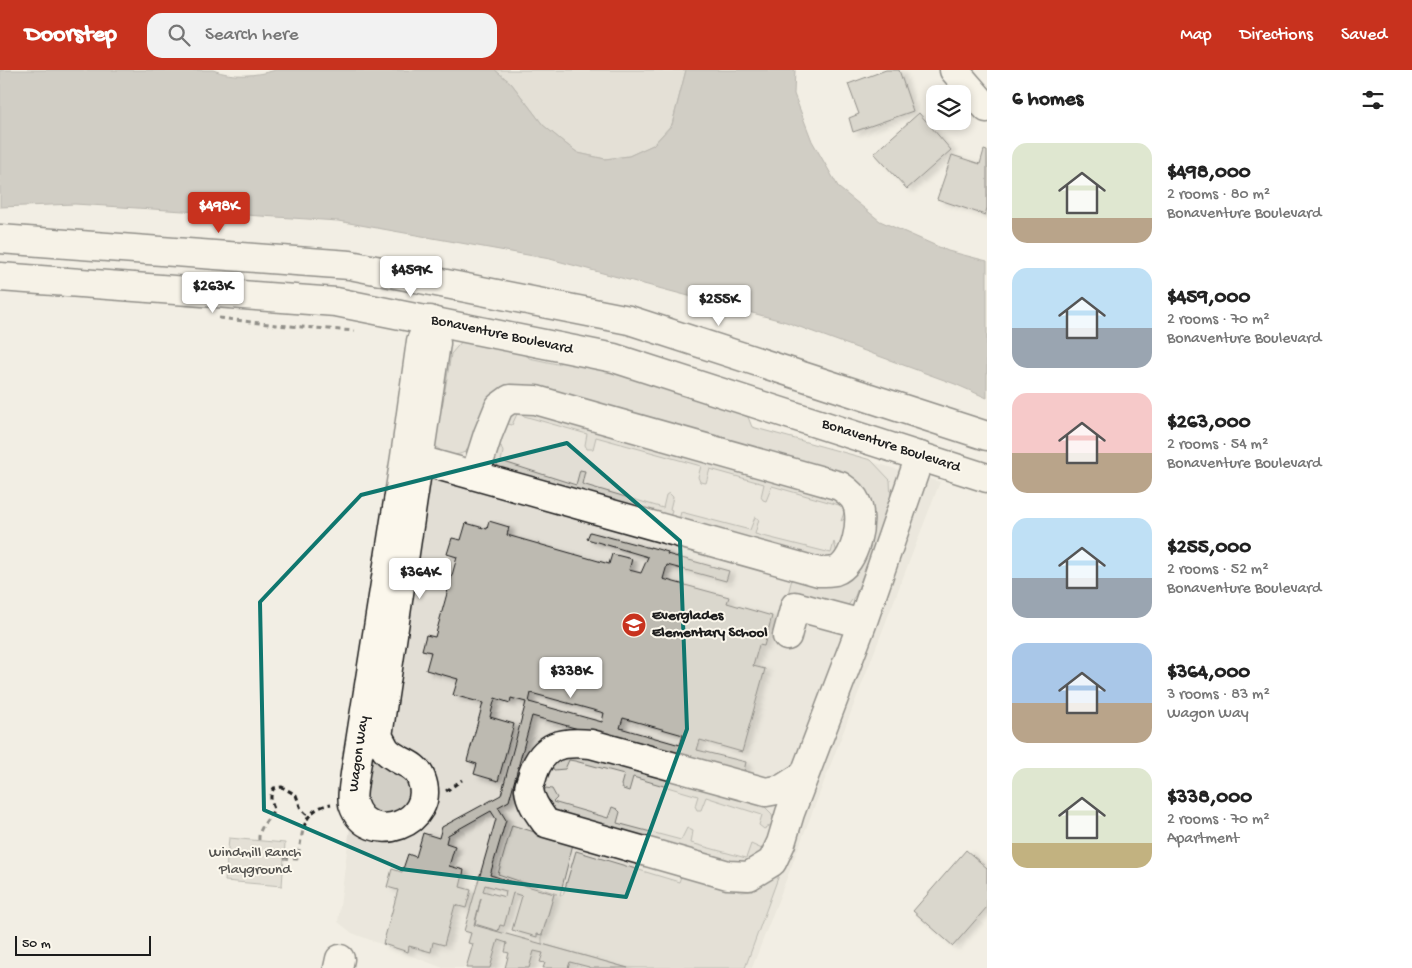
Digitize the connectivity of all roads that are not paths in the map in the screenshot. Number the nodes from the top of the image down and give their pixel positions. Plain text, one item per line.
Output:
1 (954, 70) edge
2 (987, 108) edge
3 (0, 239) edge
4 (0, 277) edge
5 (434, 282) junction
6 (430, 320) junction
7 (987, 436) edge
8 (920, 456) junction
9 (419, 460) junction
10 (475, 475) junction
11 (987, 478) edge
12 (862, 624) junction
13 (787, 636) dead end
14 (804, 775) junction

1 - 2 main road
3 - 5 main road
4 - 6 main road, Bonaventure Boulevard
5 - 6 main road, Wagon Way
5 - 7 main road
6 - 8 main road, Bonaventure Boulevard
6 - 9 main road, Wagon Way
6 - 9 main road, Wagon Way
8 - 11 main road, Bonaventure Boulevard
8 - 12 main road
9 - 10 main road
10 - 10 main road
12 - 13 main road
12 - 14 main road
14 - 14 main road

